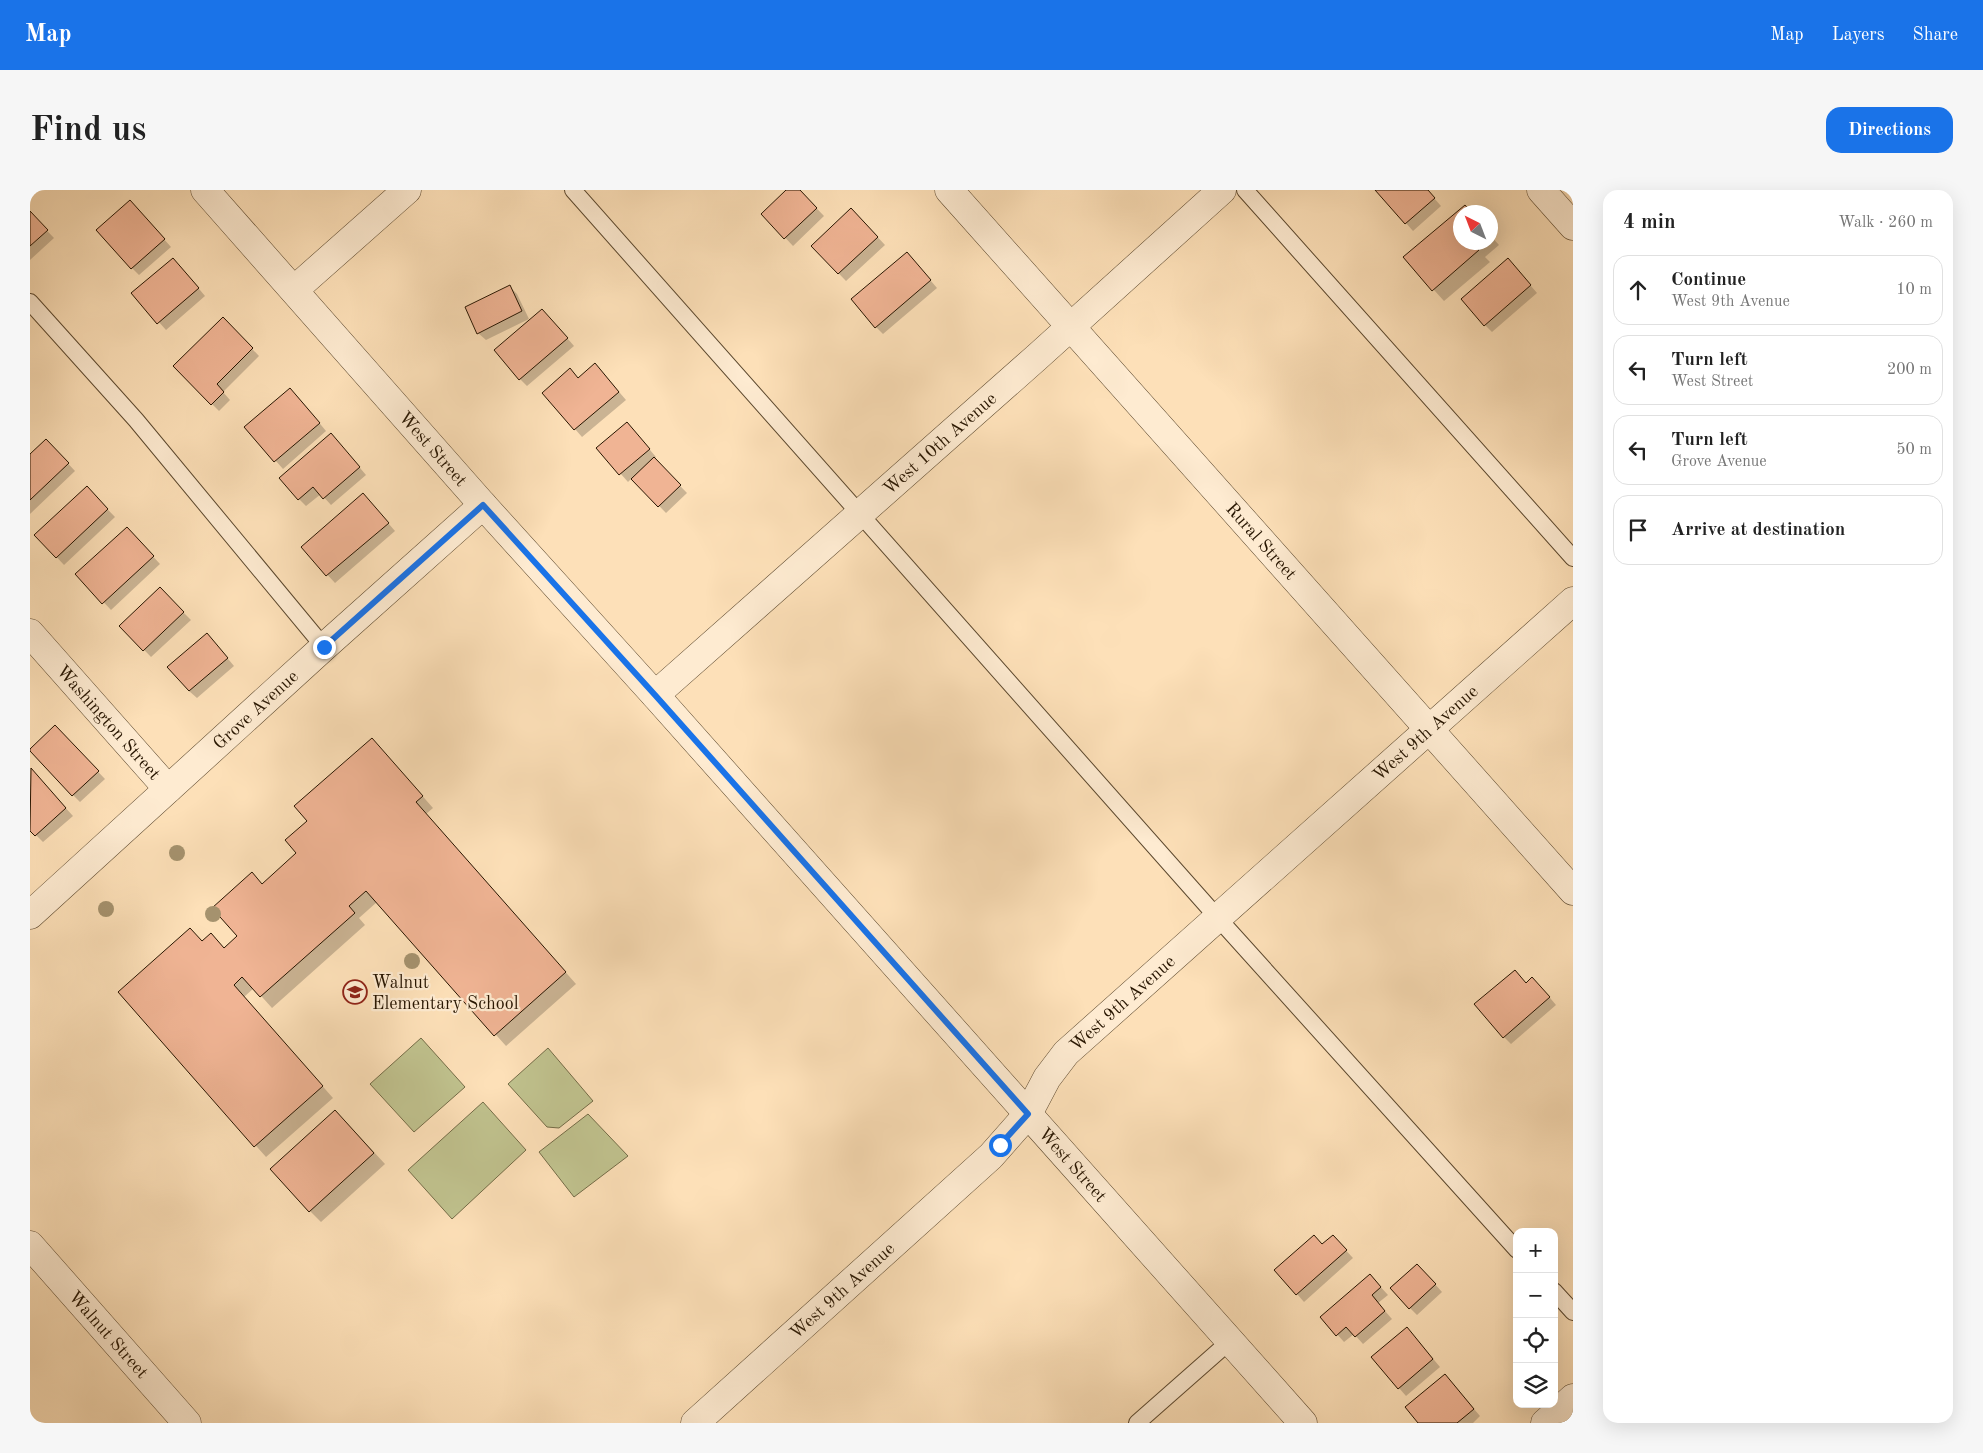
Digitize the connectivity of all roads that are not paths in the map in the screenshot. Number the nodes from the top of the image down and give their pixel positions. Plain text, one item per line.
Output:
1 (205, 190) edge
2 (407, 190) edge
3 (573, 190) edge
4 (949, 190) edge
5 (1222, 190) edge
6 (1245, 190) edge
7 (1541, 190) edge
8 (1573, 226) edge
9 (294, 290) junction
10 (30, 302) edge
11 (1071, 326) junction
12 (483, 505) junction
13 (860, 514) junction
14 (1573, 558) edge
15 (1573, 601) edge
16 (30, 632) edge
17 (324, 647) junction
18 (655, 695) junction
19 (1429, 729) junction
20 (168, 789) junction
21 (1573, 891) edge
22 (30, 915) edge
23 (1217, 917) junction
24 (1028, 1114) junction
25 (30, 1245) edge
26 (1513, 1246) edge
27 (1558, 1295) edge
28 (1573, 1312) edge
29 (1230, 1341) junction
30 (1573, 1398) edge
31 (187, 1423) edge
32 (695, 1423) edge
33 (1137, 1423) edge
34 (1303, 1423) edge
35 (1545, 1423) edge

1 - 9 street, West Street
2 - 9 street
3 - 13 lane
4 - 11 street, Rural Street
5 - 11 street, West 10th Avenue
6 - 14 lane
7 - 8 street
9 - 12 street, West Street
10 - 17 lane
11 - 13 street, West 10th Avenue
11 - 19 street, Rural Street
12 - 17 street, Grove Avenue
12 - 18 street, West Street
13 - 18 street, West 10th Avenue
13 - 23 lane
15 - 19 street, West 9th Avenue
16 - 20 street, Washington Street
17 - 20 street, Grove Avenue
18 - 24 street, West Street
19 - 21 street, Rural Street
19 - 23 street, West 9th Avenue
20 - 22 street, Grove Avenue
23 - 24 street, West 9th Avenue
23 - 26 lane
24 - 29 street, West Street
24 - 32 street, West 9th Avenue
25 - 31 street, Walnut Street
27 - 28 lane
29 - 33 lane
29 - 34 street, West Street
30 - 35 street

